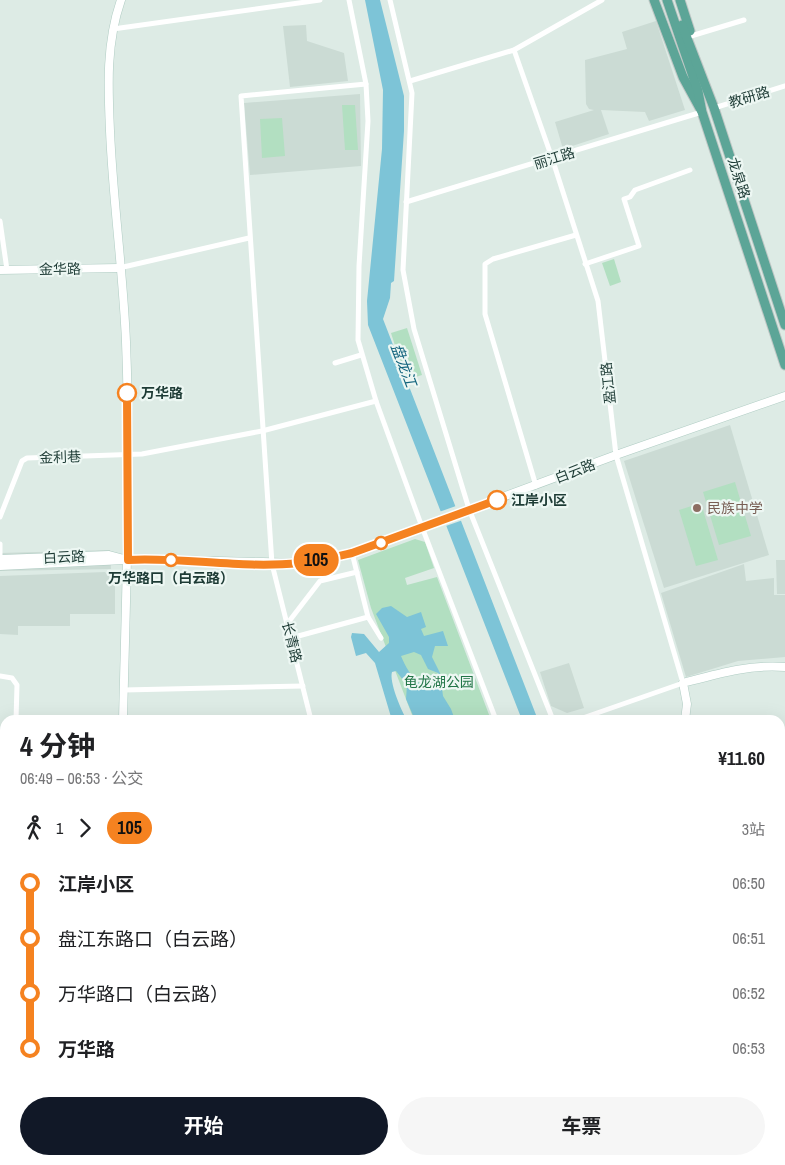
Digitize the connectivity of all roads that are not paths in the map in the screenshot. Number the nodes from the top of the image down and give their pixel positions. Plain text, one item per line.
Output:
1 (121, 0) edge
2 (320, 0) edge
3 (350, 0) edge
4 (390, 0) edge
5 (602, 0) edge
6 (654, 0) edge
7 (660, 0) edge
8 (667, 0) edge
9 (680, 0) edge
10 (674, 3) edge
11 (744, 20) dead end
12 (113, 29) junction
13 (691, 36) junction
14 (514, 50) junction
15 (693, 54) junction
16 (410, 81) junction
17 (366, 84) junction
18 (785, 86) edge
19 (714, 108) junction
20 (702, 112) junction
21 (552, 158) junction
22 (690, 170) dead end
23 (406, 202) junction
24 (0, 222) edge
25 (576, 235) junction
26 (249, 238) junction
27 (585, 264) junction
28 (119, 268) junction
29 (4, 270) edge
30 (785, 325) edge
31 (362, 355) junction
32 (335, 363) dead end
33 (785, 364) edge
34 (785, 396) edge
35 (376, 401) junction
36 (262, 431) junction
37 (128, 455) junction
38 (616, 455) junction
39 (537, 486) junction
40 (465, 511) junction
41 (0, 517) edge
42 (422, 527) junction
43 (0, 544) edge
44 (352, 553) junction
45 (0, 559) edge
46 (128, 560) junction
47 (272, 564) junction
48 (0, 566) edge
49 (356, 572) junction
50 (368, 617) junction
51 (287, 624) junction
52 (291, 638) junction
53 (381, 638) dead end
54 (785, 668) edge
55 (0, 676) edge
56 (684, 683) junction
57 (303, 686) junction
58 (124, 690) junction
59 (16, 715) edge
60 (123, 715) edge
61 (310, 715) edge
62 (494, 715) edge
63 (551, 715) edge
64 (591, 715) edge
65 (686, 715) edge

1 - 12 street
2 - 12 street
3 - 17 street
4 - 16 street
5 - 14 street
6 - 20 main road
7 - 20 main road
8 - 20 main road, 龙泉路
9 - 13 main road
10 - 15 main road, 龙泉路
11 - 13 street
12 - 28 street
13 - 15 main road
14 - 16 street
14 - 21 street, 盈江路
15 - 19 main road, 龙泉路
16 - 23 street
17 - 26 street, 长青路
17 - 31 street
18 - 19 street, 教研路
19 - 30 main road, 龙泉路
20 - 21 street, 丽江路
20 - 33 main road, 龙泉路
21 - 23 street, 丽江路
21 - 25 street, 盈江路
22 - 27 street
23 - 40 street
24 - 29 street
25 - 27 street, 盈江路
25 - 39 street
26 - 28 street
26 - 36 street, 长青路
27 - 38 street, 盈江路
28 - 29 street, 金华路
28 - 37 street
31 - 32 street
31 - 35 street
34 - 38 street, 白云路
35 - 36 street, 金利巷
35 - 42 street
36 - 37 street, 金利巷
36 - 47 street, 长青路
37 - 41 street, 金利巷
37 - 46 street
38 - 39 street, 白云路
38 - 56 street, 盈江路
39 - 40 street, 白云路
40 - 42 street, 白云路
40 - 63 street
42 - 44 street, 白云路
42 - 62 street
43 - 45 street
44 - 47 street, 白云路
44 - 49 street
45 - 46 street, 白云路
46 - 47 street, 白云路
46 - 48 street, 白云路
46 - 58 street
47 - 51 street, 长青路
49 - 50 street
49 - 51 street
50 - 52 street
50 - 53 street
51 - 52 street, 长青路
52 - 57 street, 长青路
54 - 56 street
55 - 59 street
56 - 64 street
56 - 65 street, 盈江路
57 - 58 street
57 - 61 street, 长青路
58 - 60 street

